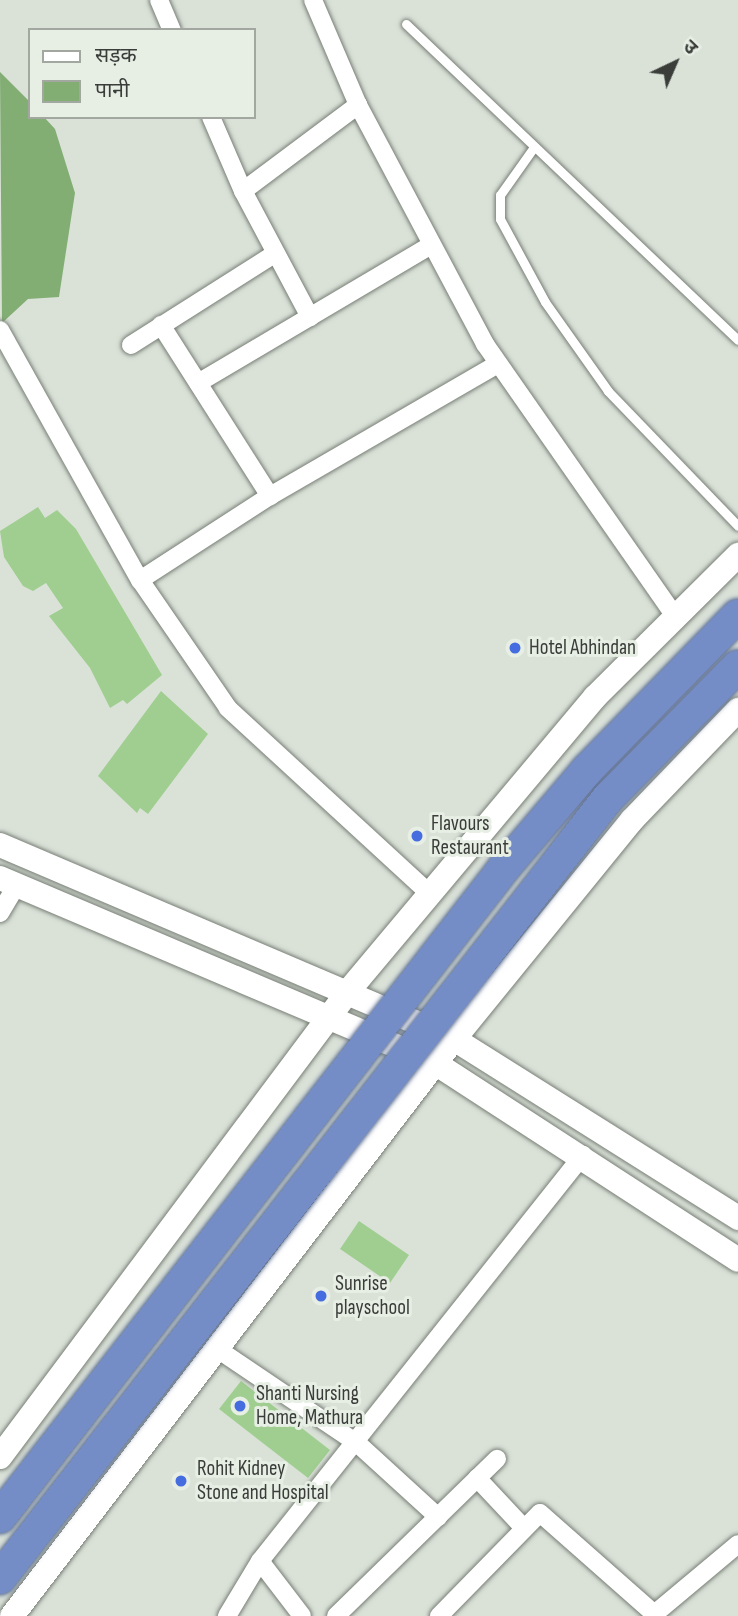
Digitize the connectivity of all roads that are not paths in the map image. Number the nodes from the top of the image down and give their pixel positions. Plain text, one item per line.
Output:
1 (159, 0) edge
2 (313, 0) edge
3 (406, 24) dead end
4 (171, 28) edge
5 (358, 105) junction
6 (212, 119) edge
7 (534, 147) junction
8 (243, 191) junction
9 (432, 245) junction
10 (273, 255) junction
11 (310, 317) junction
12 (162, 325) junction
13 (0, 330) edge
14 (738, 340) edge
15 (131, 345) dead end
16 (498, 364) junction
17 (198, 383) junction
18 (270, 496) junction
19 (738, 526) edge
20 (738, 555) edge
21 (140, 580) junction
22 (738, 615) edge
23 (676, 616) junction
24 (738, 666) edge
25 (737, 713) edge
26 (0, 845) edge
27 (8, 881) edge
28 (430, 894) junction
29 (0, 913) edge
30 (350, 989) junction
31 (331, 1016) junction
32 (454, 1039) junction
33 (435, 1063) junction
34 (583, 1155) junction
35 (738, 1218) edge
36 (738, 1260) edge
37 (216, 1348) junction
38 (357, 1443) junction
39 (0, 1457) edge
40 (497, 1459) dead end
41 (477, 1478) junction
42 (0, 1517) edge
43 (438, 1517) junction
44 (524, 1528) junction
45 (738, 1544) edge
46 (260, 1561) junction
47 (0, 1578) edge
48 (654, 1615) edge
49 (12, 1616) edge
50 (227, 1616) edge
51 (302, 1616) edge
52 (336, 1616) edge
53 (439, 1616) edge

1 - 4 street
2 - 5 street
3 - 7 lane
5 - 8 street
5 - 9 street
6 - 8 street
7 - 14 lane
7 - 19 lane
8 - 10 street
9 - 11 street
9 - 16 street
10 - 11 street
10 - 12 street
11 - 17 street
12 - 15 street
12 - 17 street
13 - 21 street
16 - 18 street
16 - 23 street
17 - 18 street
18 - 21 street
20 - 23 street
21 - 28 street
22 - 42 highway, bridge
23 - 28 street
24 - 47 highway, bridge
25 - 32 street
26 - 30 street
27 - 29 street
27 - 31 street
28 - 30 street
30 - 31 street
30 - 32 street
31 - 33 street
31 - 39 street
32 - 33 street
32 - 35 street
33 - 34 street
33 - 37 street
34 - 36 street
34 - 38 street
37 - 38 street
37 - 49 street
38 - 43 street
38 - 46 street
40 - 41 street
41 - 43 street
41 - 44 street
43 - 52 street
44 - 48 street
44 - 53 street
45 - 48 street
46 - 50 street
46 - 51 street

